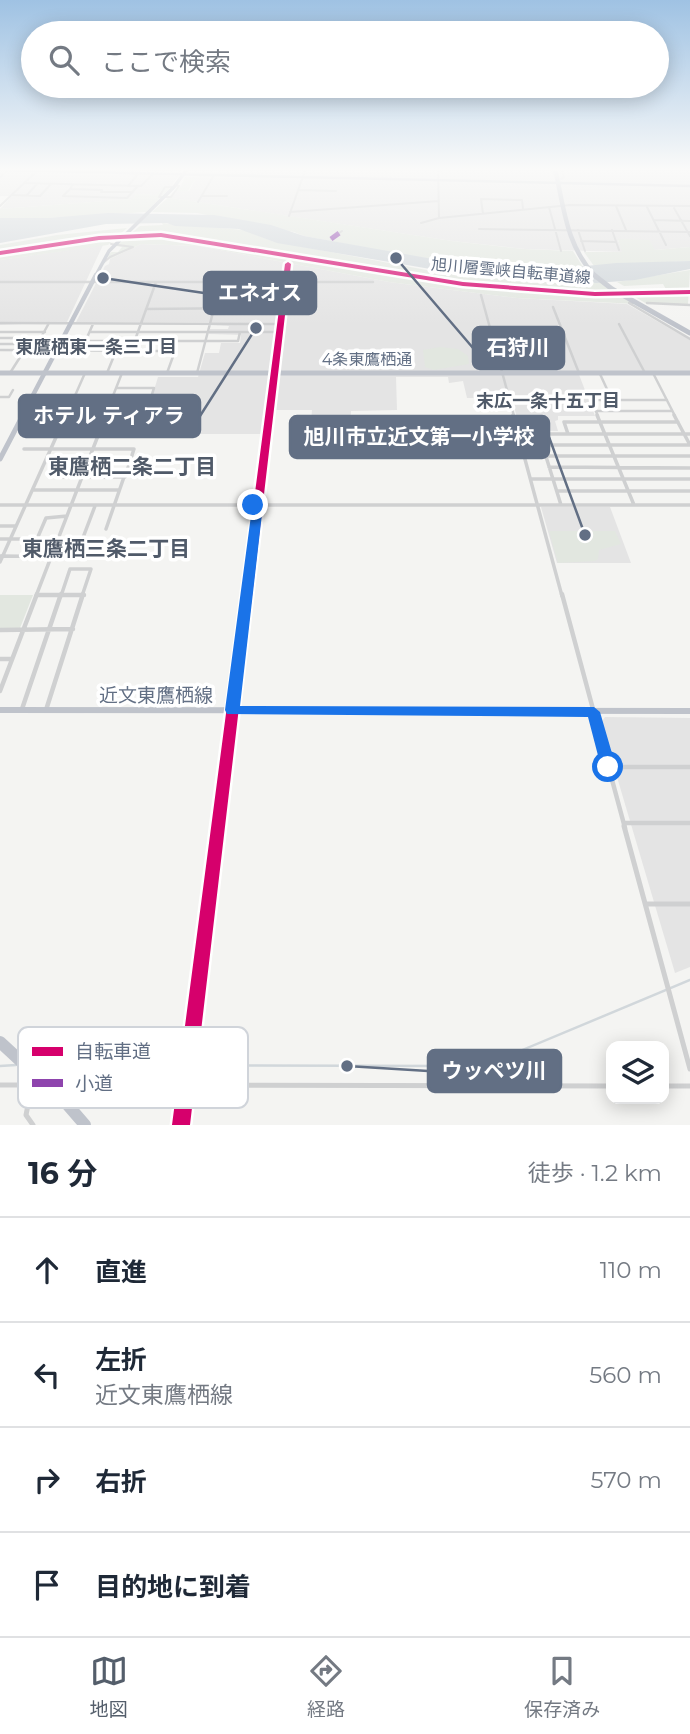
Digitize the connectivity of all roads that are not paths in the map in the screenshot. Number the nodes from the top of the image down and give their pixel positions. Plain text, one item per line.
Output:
1 (139, 220) edge
2 (430, 220) edge
3 (553, 220) edge
4 (570, 220) edge
5 (622, 220) edge
6 (654, 220) edge
7 (681, 220) edge
8 (421, 223) dead end
9 (479, 229) dead end
10 (573, 229) junction
11 (555, 230) junction
12 (612, 230) junction
13 (626, 230) junction
14 (342, 231) dead end
15 (659, 231) junction
16 (689, 232) edge
17 (690, 236) edge
18 (331, 239) dead end
19 (581, 241) junction
20 (616, 242) junction
21 (114, 244) junction
22 (666, 245) dead end
23 (619, 250) dead end
24 (561, 251) dead end
25 (580, 252) junction
26 (288, 264) dead end
27 (100, 265) junction
28 (0, 282) edge
29 (91, 282) junction
30 (156, 282) junction
31 (220, 282) junction
32 (285, 282) junction
33 (373, 282) dead end
34 (481, 295) dead end
35 (283, 302) junction
36 (647, 303) dead end
37 (688, 305) edge
38 (553, 307) dead end
39 (146, 309) junction
40 (214, 309) junction
41 (690, 310) edge
42 (0, 323) edge
43 (49, 323) junction
44 (71, 323) junction
45 (94, 323) junction
46 (142, 323) junction
47 (210, 323) junction
48 (280, 324) junction
49 (619, 324) dead end
50 (0, 332) edge
51 (45, 332) junction
52 (90, 332) junction
53 (138, 332) junction
54 (208, 332) junction
55 (240, 332) junction
56 (279, 332) junction
57 (688, 333) edge
58 (0, 338) edge
59 (41, 338) junction
60 (85, 341) junction
61 (134, 341) junction
62 (173, 341) junction
63 (206, 341) junction
64 (0, 344) edge
65 (38, 344) junction
66 (0, 350) edge
67 (24, 350) junction
68 (34, 350) junction
69 (56, 351) junction
70 (81, 351) junction
71 (116, 351) junction
72 (131, 351) junction
73 (170, 351) junction
74 (5, 373) edge
75 (45, 373) junction
76 (85, 373) junction
77 (107, 373) junction
78 (122, 373) junction
79 (167, 373) junction
80 (197, 373) junction
81 (274, 373) junction
82 (503, 373) junction
83 (579, 373) junction
84 (600, 373) junction
85 (649, 373) junction
86 (690, 373) edge
87 (0, 380) edge
88 (117, 388) junction
89 (13, 390) dead end
90 (0, 397) edge
91 (113, 397) junction
92 (151, 397) junction
93 (31, 400) junction
94 (73, 400) junction
95 (612, 400) junction
96 (667, 400) junction
97 (69, 408) junction
98 (109, 408) junction
99 (147, 409) junction
100 (596, 411) junction
101 (672, 411) junction
102 (104, 420) junction
103 (144, 421) junction
104 (600, 421) junction
105 (678, 422) junction
106 (99, 433) junction
107 (519, 433) junction
108 (539, 433) junction
109 (604, 433) junction
110 (568, 434) junction
111 (684, 434) junction
112 (690, 434) edge
113 (543, 445) junction
114 (609, 445) junction
115 (690, 445) edge
116 (24, 449) dead end
117 (51, 449) junction
118 (93, 450) junction
119 (525, 456) junction
120 (546, 456) junction
121 (613, 456) junction
122 (690, 456) edge
123 (0, 459) edge
124 (88, 462) junction
125 (130, 462) junction
126 (64, 467) dead end
127 (550, 467) junction
128 (618, 467) junction
129 (690, 467) edge
130 (82, 477) junction
131 (124, 477) junction
132 (531, 479) junction
133 (553, 479) junction
134 (623, 479) junction
135 (690, 479) edge
136 (33, 490) junction
137 (77, 490) junction
138 (120, 490) junction
139 (557, 491) junction
140 (627, 491) junction
141 (690, 491) edge
142 (0, 505) edge
143 (26, 505) junction
144 (72, 505) junction
145 (95, 505) junction
146 (114, 505) junction
147 (258, 505) junction
148 (538, 505) junction
149 (561, 505) junction
150 (634, 505) junction
151 (690, 505) edge
152 (67, 516) junction
153 (0, 526) edge
154 (16, 526) junction
155 (106, 529) dead end
156 (0, 539) edge
157 (10, 539) junction
158 (37, 539) junction
159 (58, 539) junction
160 (83, 539) junction
161 (93, 540) dead end
162 (1, 556) edge
163 (52, 556) junction
164 (76, 556) junction
165 (87, 556) dead end
166 (0, 562) edge
167 (37, 595) junction
168 (61, 595) junction
169 (84, 595) junction
170 (50, 629) junction
171 (73, 629) junction
172 (0, 630) edge
173 (24, 630) junction
174 (0, 659) edge
175 (12, 659) junction
176 (0, 691) edge
177 (0, 710) edge
178 (47, 710) junction
179 (232, 710) junction
180 (21, 711) junction
181 (690, 711) edge
182 (594, 712) junction
183 (690, 766) edge
184 (608, 767) junction
185 (624, 823) junction
186 (690, 823) edge
187 (646, 904) junction
188 (690, 904) edge
189 (193, 1027) edge
190 (1, 1043) edge
191 (18, 1059) edge
192 (690, 1069) edge
193 (248, 1084) edge
194 (0, 1085) edge
195 (18, 1085) edge
196 (606, 1086) edge
197 (669, 1086) edge
198 (690, 1086) edge
199 (27, 1108) edge
200 (70, 1108) edge
201 (33, 1125) edge
202 (85, 1125) edge

1 - 21 main road
2 - 8 street
3 - 11 street
4 - 10 highway
5 - 13 street
6 - 15 street
7 - 16 street
9 - 11 street
10 - 11 street
10 - 12 street
10 - 19 street
10 - 25 highway
11 - 24 street
12 - 13 street
12 - 20 street
13 - 15 street
14 - 18 street
15 - 16 street
15 - 22 street
16 - 17 street
19 - 20 street
19 - 25 street
20 - 23 street
21 - 27 main road
21 - 27 street
25 - 57 highway
26 - 32 street
27 - 29 main road
28 - 29 street
29 - 30 street
29 - 44 main road
30 - 31 street
30 - 39 street
31 - 32 street
31 - 40 street
32 - 33 street
32 - 35 street
34 - 82 street
35 - 40 street
35 - 48 street
36 - 37 street
37 - 41 street
38 - 83 street
39 - 40 street
39 - 46 street
40 - 47 street
42 - 43 street
43 - 44 street
43 - 51 street
44 - 45 street
44 - 69 main road
45 - 46 street
45 - 52 street
46 - 47 street
46 - 53 street
47 - 48 street
47 - 54 street
48 - 56 street
49 - 85 street
50 - 51 street
51 - 59 street
52 - 53 street
52 - 60 street
53 - 54 street
53 - 61 street
54 - 55 street
54 - 63 street
55 - 56 street
55 - 63 street
56 - 81 street
58 - 59 street
59 - 65 street
60 - 61 street
60 - 70 street
61 - 62 street
61 - 72 street
62 - 63 street
62 - 73 street
63 - 80 street
64 - 65 street
65 - 68 street
66 - 67 street
67 - 68 street
67 - 74 street
68 - 69 street
69 - 70 street
69 - 75 main road
70 - 71 street
71 - 72 street
71 - 77 street
72 - 73 street
73 - 79 street
74 - 75 highway, 4条東鷹栖通
74 - 87 street
75 - 76 highway, 4条東鷹栖通
75 - 93 main road
76 - 77 highway, 4条東鷹栖通
76 - 94 street
77 - 78 highway, 4条東鷹栖通
78 - 79 highway, 4条東鷹栖通
78 - 88 street
79 - 80 highway, 4条東鷹栖通
80 - 81 highway, 4条東鷹栖通
81 - 82 highway, 4条東鷹栖通
81 - 147 street
82 - 83 highway, 4条東鷹栖通
82 - 107 street
83 - 84 highway, 4条東鷹栖通
84 - 85 highway, 4条東鷹栖通
84 - 95 street
85 - 86 highway, 4条東鷹栖通
85 - 96 street
88 - 91 street
88 - 92 street
89 - 90 street
91 - 92 street
91 - 98 street
92 - 99 street
93 - 94 street
93 - 123 main road
94 - 97 street
95 - 96 street
95 - 100 street
96 - 101 street
97 - 98 street
97 - 117 street
98 - 99 street
98 - 102 street
99 - 103 street
100 - 101 street
100 - 104 street
101 - 105 street
102 - 103 street
102 - 106 street
103 - 106 street
104 - 105 street
104 - 109 street
104 - 110 street
105 - 111 street
106 - 118 street
107 - 108 street
107 - 119 street
108 - 110 street
108 - 113 street
109 - 110 street
109 - 111 street
109 - 114 street
111 - 112 street
111 - 115 street
113 - 114 street
113 - 120 street
114 - 115 street
114 - 121 street
116 - 117 street
117 - 118 street
117 - 136 street
118 - 124 street
118 - 125 street
119 - 120 street
119 - 132 street
120 - 121 street
120 - 127 street
121 - 122 street
121 - 128 street
124 - 125 street
124 - 130 street
125 - 131 street
126 - 130 street
127 - 128 street
127 - 133 street
128 - 129 street
128 - 134 street
130 - 131 street
130 - 137 street
131 - 138 street
132 - 133 street
132 - 148 street
133 - 134 street
133 - 139 street
134 - 135 street
134 - 140 street
136 - 137 street
136 - 143 street
137 - 138 street
137 - 144 street
138 - 146 street
139 - 140 street
139 - 149 street
140 - 141 street
140 - 150 street
142 - 143 street
143 - 144 street
143 - 154 street
144 - 145 street
144 - 152 street
145 - 146 street
145 - 160 street
146 - 147 street
146 - 155 street
147 - 148 street
147 - 179 street
148 - 149 street
148 - 182 street
149 - 150 street
150 - 151 street
152 - 158 street
152 - 159 street
153 - 154 street
154 - 157 street
156 - 157 street
157 - 158 street
157 - 162 street
158 - 159 street
159 - 160 street
159 - 163 street
160 - 161 street
160 - 164 street
162 - 163 street
162 - 166 street
163 - 164 street
163 - 167 street
164 - 165 street
167 - 168 street
167 - 173 street
168 - 169 street
168 - 169 street
168 - 170 street
169 - 171 street
170 - 171 street
170 - 173 street
170 - 180 street
171 - 178 street
172 - 173 street
173 - 175 street
174 - 175 street
175 - 176 street
177 - 180 main road, 近文東鷹栖線
178 - 179 main road, 近文東鷹栖線
178 - 180 main road, 近文東鷹栖線
179 - 182 main road, 近文東鷹栖線
179 - 189 street
181 - 182 main road, 近文東鷹栖線
182 - 184 street
183 - 184 street
184 - 185 street
185 - 186 street
185 - 187 street
187 - 188 street
187 - 192 street
190 - 191 highway
193 - 196 street
194 - 195 street
197 - 198 street
199 - 201 street
200 - 202 highway

